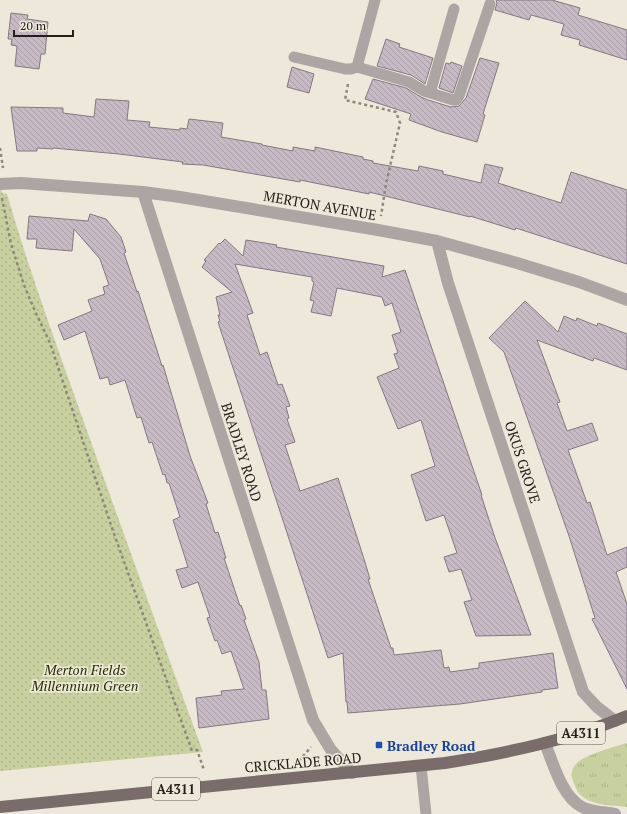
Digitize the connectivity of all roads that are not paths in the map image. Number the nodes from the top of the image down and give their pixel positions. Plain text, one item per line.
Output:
1 (376, 0) edge
2 (490, 4) dead end
3 (454, 9) dead end
4 (294, 57) dead end
5 (357, 67) junction
6 (430, 92) junction
7 (0, 184) edge
8 (143, 192) junction
9 (436, 242) junction
10 (627, 300) edge
11 (627, 716) edge
12 (615, 721) junction
13 (546, 743) junction
14 (421, 766) junction
15 (352, 772) junction
16 (0, 807) edge
17 (23, 809) edge
18 (426, 814) edge
19 (615, 814) edge

1 - 5 lane
2 - 6 lane
3 - 6 lane
4 - 5 lane
5 - 6 lane
7 - 8 street, MERTON AVENUE
8 - 9 street, MERTON AVENUE
8 - 15 street, BRADLEY ROAD
9 - 10 street, MERTON AVENUE
9 - 12 street, OKUS GROVE
11 - 12 main road, CRICKLADE ROAD / A4311
12 - 13 main road, CRICKLADE ROAD / A4311
13 - 14 main road, CRICKLADE ROAD / A4311
13 - 19 street
14 - 15 main road, CRICKLADE ROAD / A4311
14 - 18 lane
15 - 17 main road, CRICKLADE ROAD / A4311
16 - 17 main road, CRICKLADE ROAD / A4311

